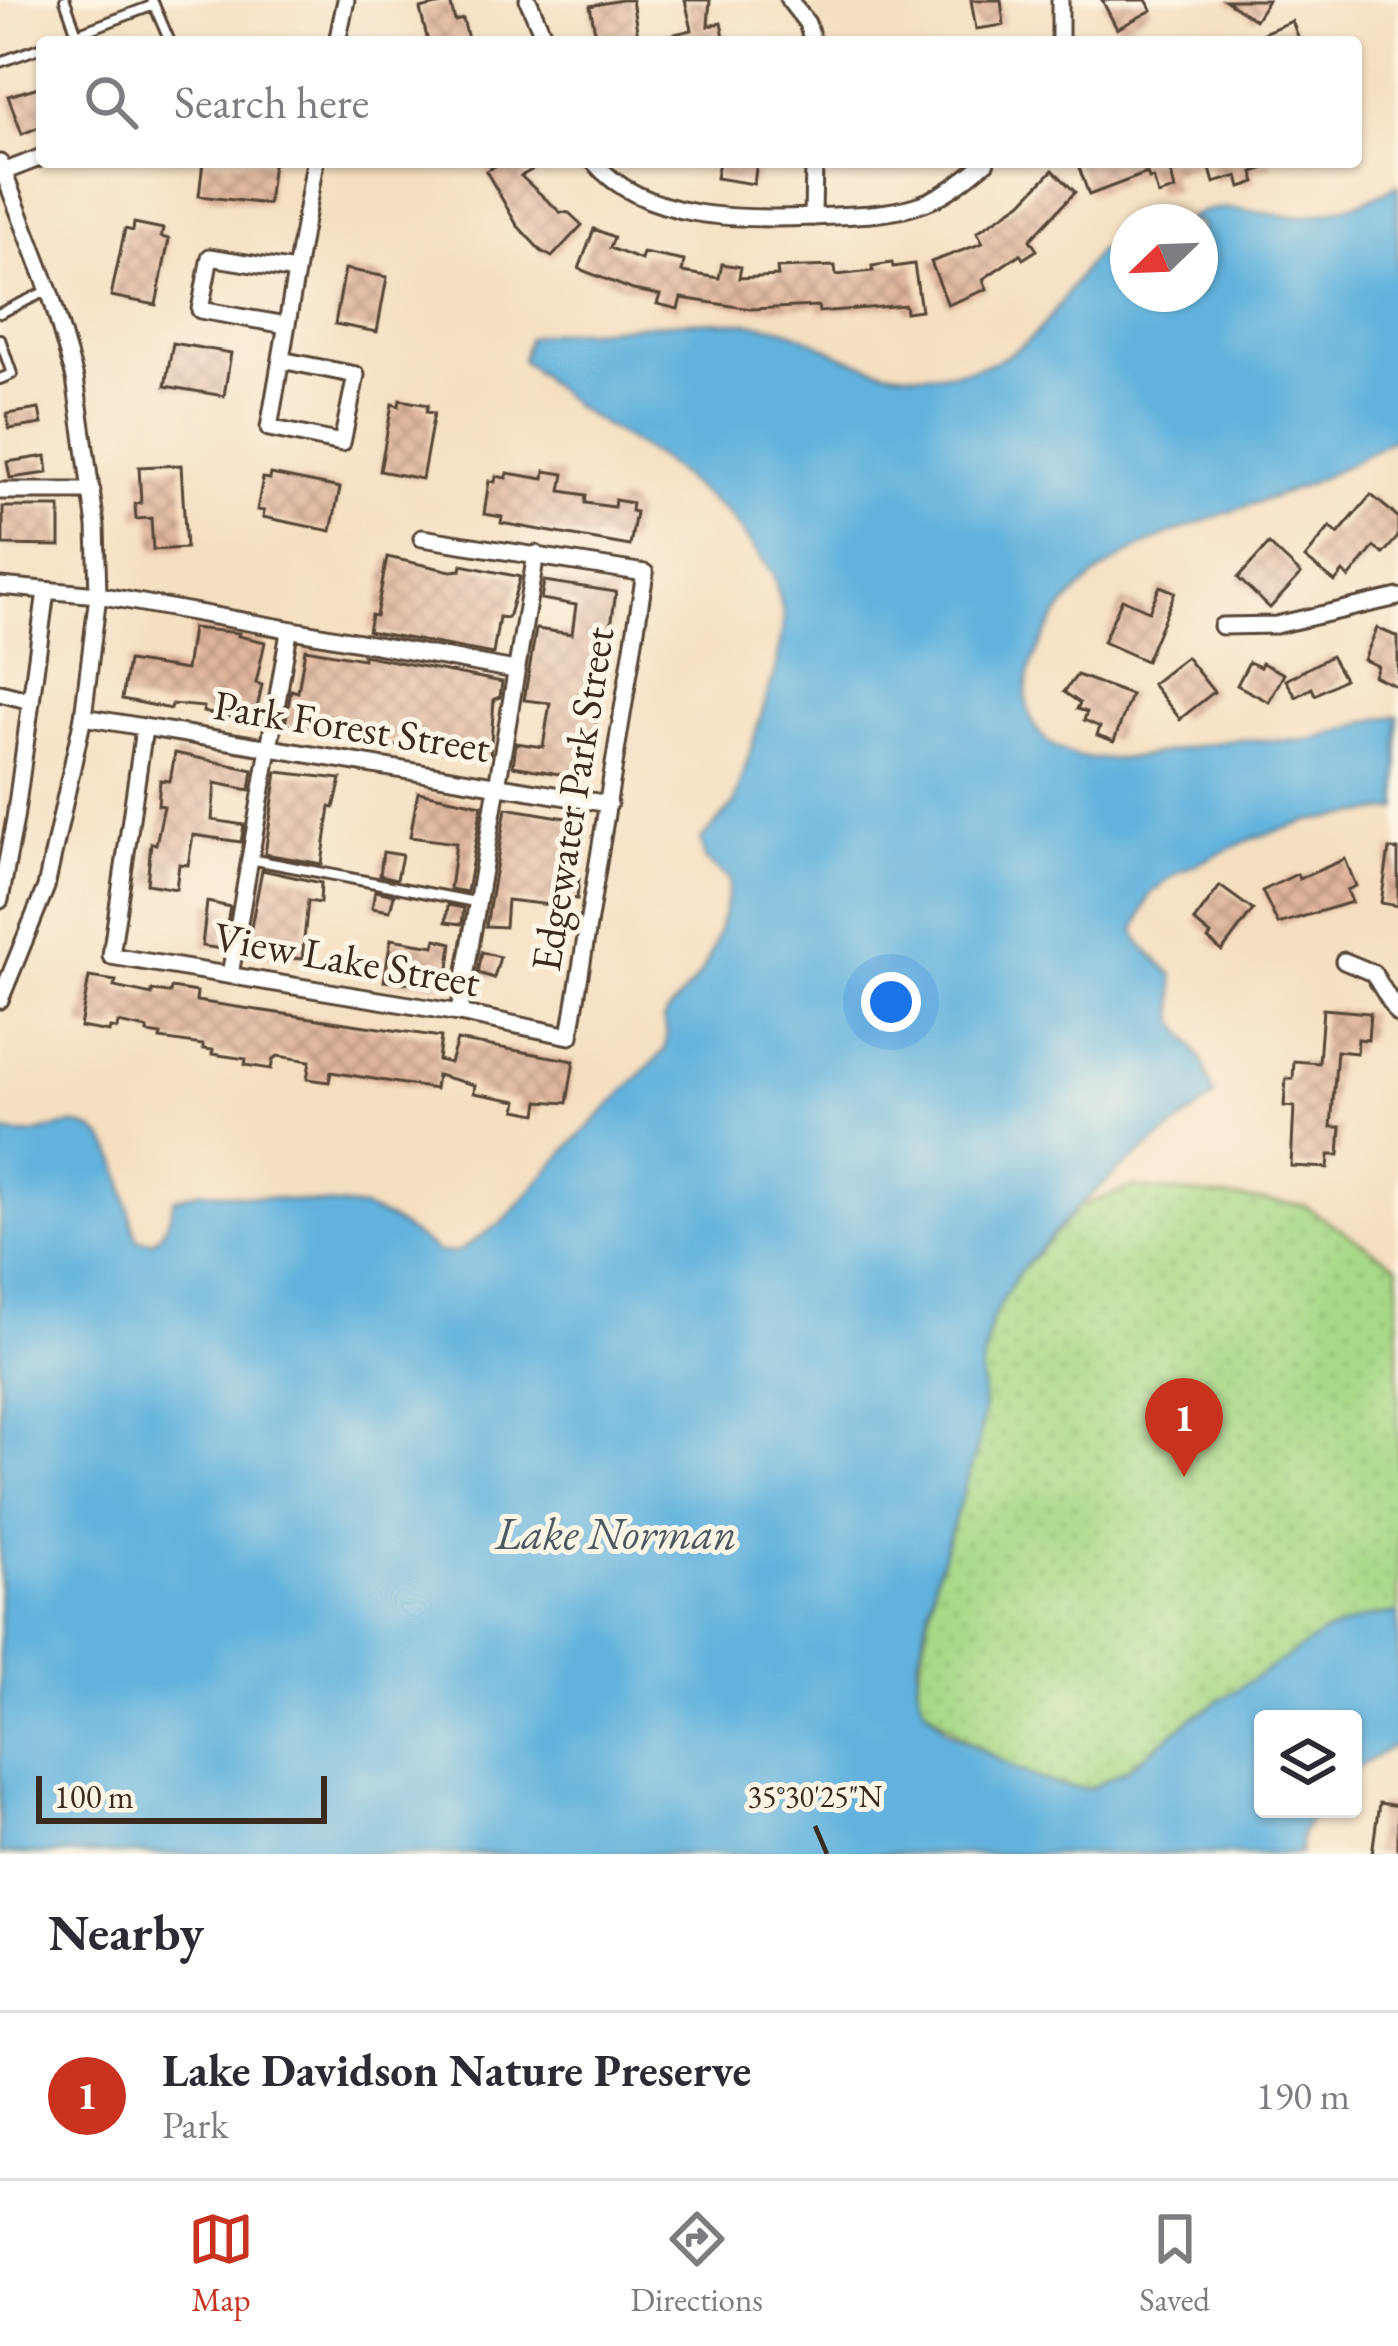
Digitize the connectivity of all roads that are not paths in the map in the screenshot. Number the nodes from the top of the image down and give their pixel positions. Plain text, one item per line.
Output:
1 (64, 0) edge
2 (346, 0) edge
3 (528, 0) edge
4 (789, 0) edge
5 (1060, 0) edge
6 (153, 3) edge
7 (77, 34) junction
8 (72, 36) edge
9 (167, 36) edge
10 (339, 36) edge
11 (543, 36) edge
12 (811, 36) edge
13 (1060, 36) edge
14 (36, 48) edge
15 (0, 62) edge
16 (36, 159) edge
17 (2, 168) edge
18 (314, 168) edge
19 (602, 168) edge
20 (814, 168) edge
21 (979, 168) edge
22 (813, 217) junction
23 (295, 271) junction
24 (49, 290) junction
25 (0, 313) edge
26 (286, 325) junction
27 (0, 339) edge
28 (281, 360) junction
29 (0, 379) edge
30 (0, 491) edge
31 (92, 491) junction
32 (422, 538) dead end
33 (536, 554) junction
34 (0, 586) edge
35 (46, 591) junction
36 (98, 595) junction
37 (1398, 597) edge
38 (1222, 626) dead end
39 (289, 632) junction
40 (515, 670) junction
41 (0, 693) edge
42 (31, 701) junction
43 (83, 717) junction
44 (144, 729) junction
45 (267, 747) junction
46 (495, 786) junction
47 (609, 804) junction
48 (248, 859) junction
49 (4, 860) edge
50 (0, 900) edge
51 (476, 902) junction
52 (1344, 961) dead end
53 (230, 975) junction
54 (0, 1000) edge
55 (459, 1013) junction
56 (1398, 1014) edge
57 (570, 1036) joint

1 - 7 lane
2 - 10 street
3 - 11 street
4 - 12 street
5 - 13 street
6 - 7 lane
6 - 9 lane
7 - 8 lane
14 - 15 lane
16 - 17 street
17 - 24 street
18 - 23 street
19 - 22 street
20 - 22 street
21 - 22 street
23 - 26 street
23 - 26 street
24 - 25 lane
24 - 31 street
26 - 28 street
27 - 29 lane
28 - 28 street
30 - 31 street
31 - 36 street
32 - 33 street
33 - 40 street
33 - 47 street, Edgewater Park Street
34 - 35 street
35 - 36 street
35 - 42 street
36 - 39 street
36 - 43 street
37 - 38 street
39 - 40 street
39 - 45 street
40 - 46 street
41 - 42 street
42 - 49 street
43 - 44 street, Park Forest Street
43 - 54 street
44 - 45 street, Park Forest Street
44 - 53 street, View Lake Street
45 - 46 street, Park Forest Street
45 - 48 street
46 - 47 street, Park Forest Street
46 - 51 street
47 - 57 street, Edgewater Park Street
48 - 51 lane
48 - 53 street
49 - 50 street
51 - 55 street
52 - 56 street
53 - 55 street, View Lake Street
55 - 57 street, View Lake Street

